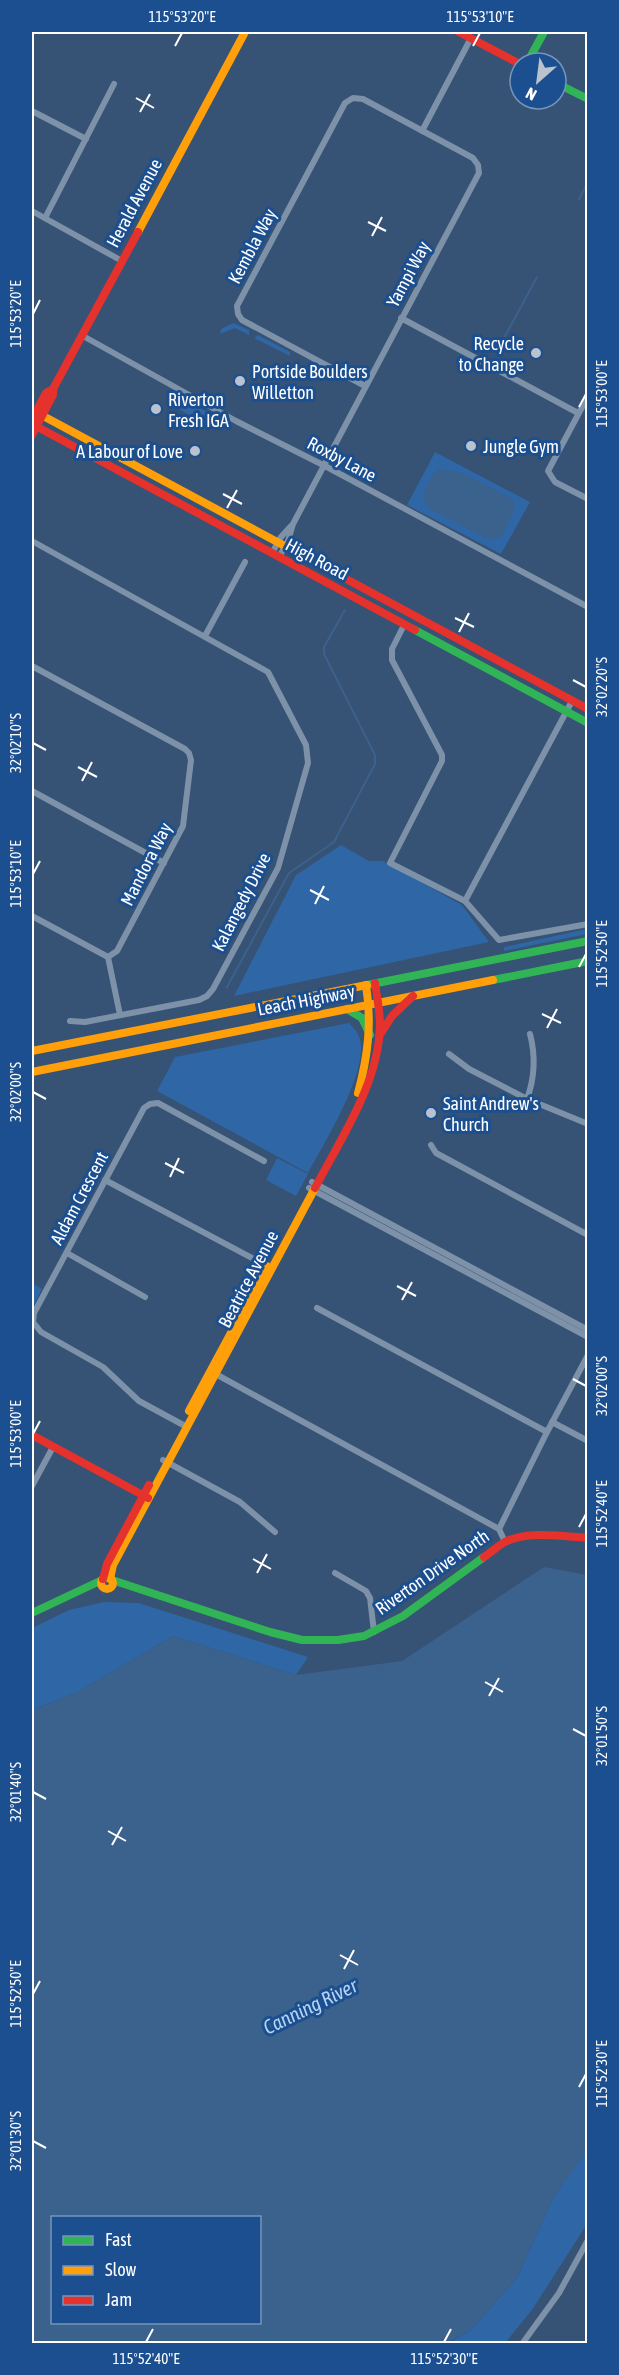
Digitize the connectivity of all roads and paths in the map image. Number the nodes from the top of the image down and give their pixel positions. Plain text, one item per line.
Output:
1 (244, 32) edge
2 (459, 32) edge
3 (544, 32) edge
4 (471, 38) junction
5 (534, 51) edge
6 (508, 58) edge
7 (114, 84) dead end
8 (568, 89) edge
9 (353, 98) joint
10 (588, 99) edge
11 (32, 111) edge
12 (422, 130) junction
13 (86, 139) junction
14 (32, 211) edge
15 (45, 218) junction
16 (122, 261) junction
17 (401, 318) junction
18 (83, 336) junction
19 (365, 386) junction
20 (588, 396) edge
21 (578, 413) junction
22 (34, 420) edge
23 (325, 466) junction
24 (588, 499) edge
25 (32, 541) edge
26 (281, 545) junction
27 (275, 555) junction
28 (245, 561) dead end
29 (588, 607) edge
30 (404, 625) junction
31 (205, 636) junction
32 (32, 666) edge
33 (572, 701) junction
34 (588, 709) edge
35 (566, 712) junction
36 (588, 723) edge
37 (32, 791) edge
38 (164, 863) junction
39 (465, 902) junction
40 (32, 916) edge
41 (588, 924) edge
42 (588, 941) edge
43 (108, 957) junction
44 (588, 961) edge
45 (370, 984) junction
46 (413, 995) junction
47 (374, 1004) junction
48 (347, 1009) junction
49 (120, 1015) junction
50 (70, 1021) dead end
51 (530, 1034) dead end
52 (375, 1035) junction
53 (32, 1044) edge
54 (46, 1048) junction
55 (32, 1051) edge
56 (449, 1054) dead end
57 (32, 1072) edge
58 (527, 1099) junction
59 (588, 1124) edge
60 (431, 1145) dead end
61 (264, 1161) dead end
62 (105, 1180) junction
63 (313, 1186) junction
64 (588, 1235) edge
65 (67, 1253) junction
66 (270, 1267) junction
67 (145, 1297) dead end
68 (317, 1308) dead end
69 (588, 1330) edge
70 (588, 1338) edge
71 (588, 1355) edge
72 (213, 1373) junction
73 (552, 1422) junction
74 (184, 1426) junction
75 (547, 1432) junction
76 (32, 1435) edge
77 (588, 1442) edge
78 (53, 1447) junction
79 (165, 1462) junction
80 (32, 1486) edge
81 (146, 1496) junction
82 (499, 1529) junction
83 (275, 1532) dead end
84 (588, 1538) edge
85 (505, 1542) junction
86 (335, 1573) dead end
87 (107, 1582) junction
88 (32, 1613) edge
89 (374, 1632) junction
90 (588, 2240) edge
91 (522, 2343) edge

1 - 16 main road, Herald Avenue
2 - 4 main road
3 - 5 main road
4 - 6 main road
4 - 12 street
7 - 13 street
8 - 10 main road
9 - 12 street, Yampi Way
9 - 19 street, Kembla Way
11 - 13 street
12 - 17 street, Yampi Way
13 - 15 street
14 - 15 street
15 - 16 street
16 - 18 main road, Herald Avenue
17 - 19 street, Yampi Way
17 - 21 street
18 - 22 main road, Herald Avenue
18 - 23 street, Roxby Lane
19 - 23 street, Yampi Way
20 - 21 street
21 - 24 street
22 - 26 main road, High Road
22 - 27 main road, High Road
23 - 26 street, Yampi Way
23 - 29 street, Roxby Lane
25 - 31 street, Kalangedy Drive
26 - 27 street, Yampi Way
26 - 33 main road, High Road
27 - 30 main road, High Road
28 - 31 street
30 - 35 main road, High Road
30 - 39 street
31 - 49 street, Kalangedy Drive
32 - 38 street, Mandora Way
33 - 34 main road, High Road
33 - 35 street
35 - 36 main road, High Road
35 - 39 street
37 - 38 street
38 - 43 street, Mandora Way
39 - 41 street
40 - 43 street
42 - 45 main road, Leach Highway
43 - 49 street
44 - 46 main road, Leach Highway
45 - 47 main road, Beatrice Avenue
45 - 54 main road, Leach Highway
46 - 47 main road, Leach Highway
46 - 52 main road
47 - 48 main road, Leach Highway
47 - 52 main road, Beatrice Avenue
48 - 52 main road
48 - 57 main road, Leach Highway
49 - 50 street, Kalangedy Drive
51 - 58 street
52 - 63 main road, Beatrice Avenue
53 - 54 main road
54 - 55 main road, Leach Highway
56 - 58 street
58 - 59 street
60 - 64 street
61 - 62 street, Aldam Crescent
62 - 65 street, Aldam Crescent
62 - 66 street
63 - 66 main road, Beatrice Avenue
63 - 69 street
63 - 70 street
65 - 67 street
65 - 74 street, Aldam Crescent
66 - 72 main road, Beatrice Avenue
68 - 75 street
71 - 73 street
72 - 74 main road, Beatrice Avenue
72 - 82 street
73 - 75 street
73 - 77 street
74 - 79 main road, Beatrice Avenue
75 - 82 street
76 - 78 main road
78 - 80 street
78 - 81 main road
79 - 81 main road, Beatrice Avenue
79 - 83 street
81 - 87 main road, Beatrice Avenue
82 - 85 street
84 - 85 main road, Riverton Drive North
85 - 89 main road, Riverton Drive North
86 - 89 street
87 - 88 main road, Riverton Drive North
87 - 89 main road, Riverton Drive North
90 - 91 street

